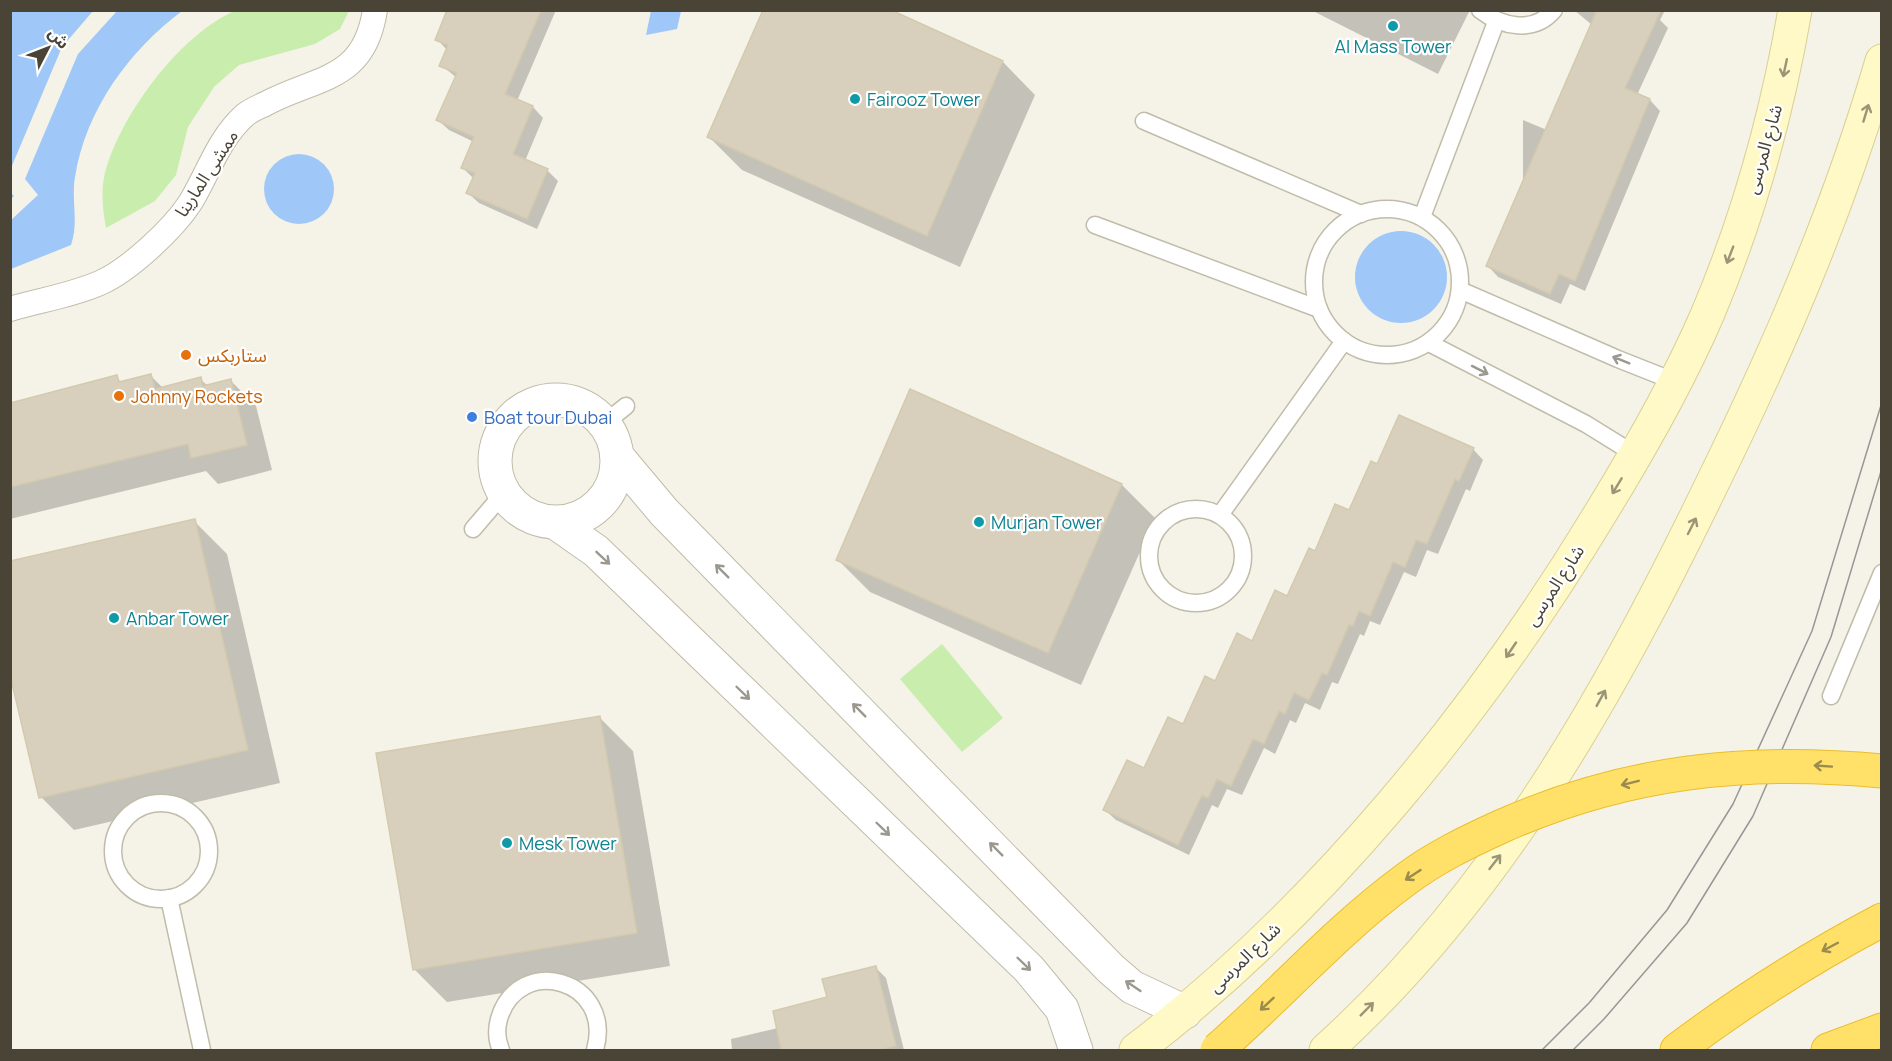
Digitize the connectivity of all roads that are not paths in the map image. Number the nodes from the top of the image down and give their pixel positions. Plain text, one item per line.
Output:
1 (375, 10) edge
2 (1480, 10) edge
3 (1554, 10) edge
4 (1796, 10) edge
5 (1496, 22) junction
6 (1881, 61) edge
7 (1143, 121) dead end
8 (1361, 213) junction
9 (1422, 217) junction
10 (1095, 225) dead end
11 (1460, 290) junction
12 (10, 309) edge
13 (1319, 309) junction
14 (1344, 341) junction
15 (1429, 343) junction
16 (1676, 382) junction
17 (1636, 455) junction
18 (617, 456) junction
19 (503, 494) junction
20 (1220, 515) junction
21 (556, 523) junction
22 (473, 529) dead end
23 (1881, 573) edge
24 (1831, 696) dead end
25 (1881, 771) edge
26 (169, 898) junction
27 (1881, 920) edge
28 (1185, 1012) junction
29 (1881, 1030) edge
30 (202, 1050) edge
31 (501, 1050) edge
32 (595, 1050) edge
33 (1076, 1050) edge
34 (1136, 1050) edge
35 (1217, 1050) edge
36 (1326, 1050) edge
37 (1677, 1050) edge
38 (1828, 1050) edge

1 - 12 street, ممشى المارينا
2 - 5 lane
3 - 5 lane
4 -> 16 main road, شارع المرسى
5 - 9 lane
36 -> 6 main road
7 - 8 lane
8 - 9 lane
8 - 13 lane
9 - 11 lane
10 - 13 lane
11 - 15 lane
16 -> 11 lane
13 - 14 lane
14 - 15 lane
14 - 20 lane
15 -> 17 lane
16 - 17 main road, شارع المرسى
17 -> 28 main road, شارع المرسى
18 - 19 street
18 - 21 street
28 -> 18 street
19 - 21 street
19 - 22 lane
20 - 20 lane
21 -> 33 street
23 - 24 lane
25 -> 35 highway, bridge
26 - 26 lane
26 - 30 lane
27 -> 37 highway
28 - 34 main road, شارع المرسى
29 - 38 highway
31 - 32 lane

